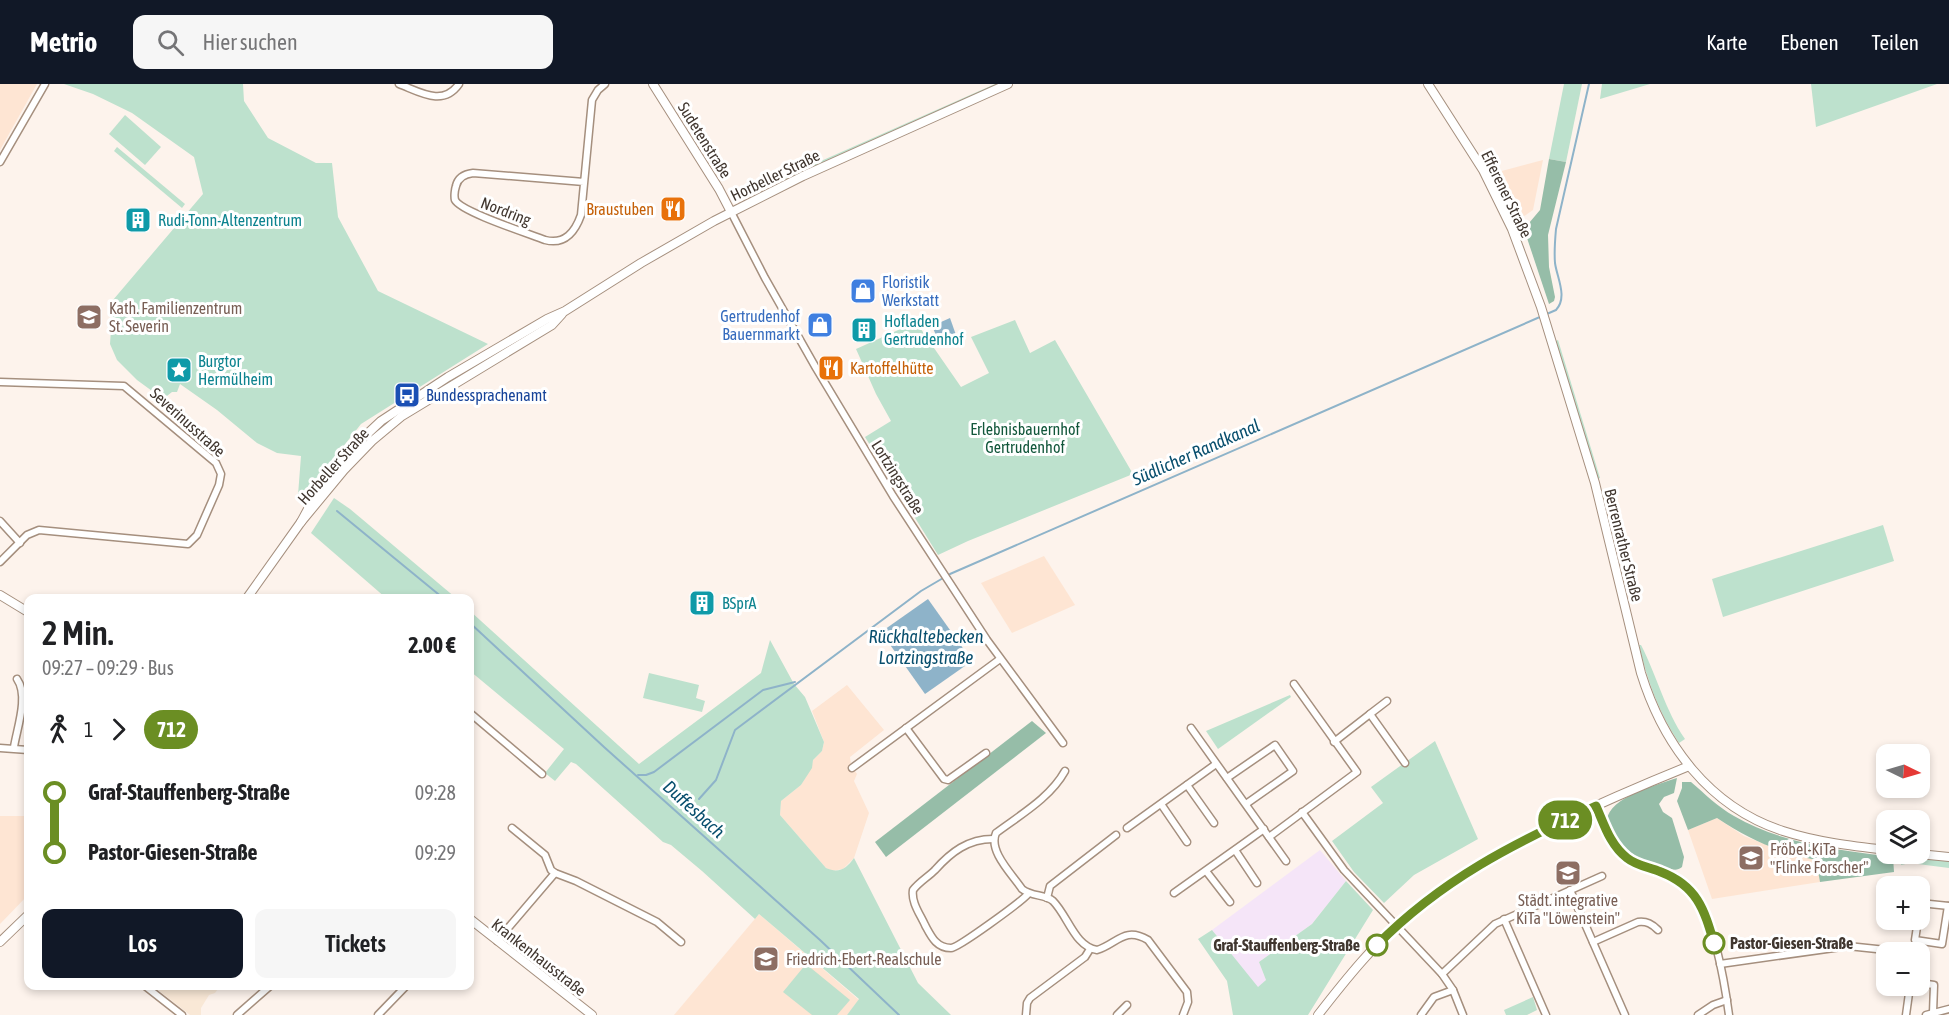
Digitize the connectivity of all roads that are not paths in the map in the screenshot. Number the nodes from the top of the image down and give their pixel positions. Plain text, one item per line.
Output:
1 (45, 84) edge
2 (399, 84) edge
3 (459, 84) edge
4 (604, 84) edge
5 (653, 84) edge
6 (1008, 84) edge
7 (1428, 84) edge
8 (0, 162) edge
9 (584, 182) junction
10 (731, 212) junction
11 (1546, 324) joint
12 (0, 382) edge
13 (0, 521) edge
14 (20, 543) junction
15 (0, 562) edge
16 (250, 594) edge
17 (0, 595) edge
18 (24, 610) edge
19 (1000, 659) junction
20 (17, 679) dead end
21 (1294, 684) dead end
22 (1387, 701) dead end
23 (1370, 714) junction
24 (474, 716) edge
25 (906, 728) junction
26 (1191, 728) dead end
27 (1334, 742) junction
28 (1064, 743) dead end
29 (0, 747) edge
30 (14, 747) junction
31 (24, 749) edge
32 (986, 753) dead end
33 (1405, 763) dead end
34 (1216, 764) junction
35 (1689, 766) junction
36 (852, 768) dead end
37 (1065, 771) dead end
38 (542, 774) dead end
39 (1227, 778) junction
40 (1187, 785) junction
41 (1161, 804) junction
42 (1246, 804) junction
43 (1596, 806) junction
44 (1302, 812) junction
45 (1214, 824) dead end
46 (512, 828) dead end
47 (1127, 828) dead end
48 (1264, 829) junction
49 (1116, 835) dead end
50 (1269, 837) junction
51 (993, 839) junction
52 (1187, 842) dead end
53 (1876, 849) edge
54 (1235, 850) junction
55 (1930, 855) edge
56 (1949, 857) edge
57 (1286, 861) dead end
58 (1206, 871) junction
59 (555, 873) junction
60 (1602, 876) dead end
61 (1257, 883) dead end
62 (1569, 890) junction
63 (1174, 893) dead end
64 (1028, 894) junction
65 (1047, 898) junction
66 (1230, 902) dead end
67 (1930, 904) edge
68 (1948, 906) edge
69 (24, 919) edge
70 (1504, 919) junction
71 (474, 922) edge
72 (1396, 925) junction
73 (1658, 930) dead end
74 (1916, 930) edge
75 (497, 941) junction
76 (0, 942) edge
77 (681, 942) dead end
78 (1593, 942) junction
79 (1090, 949) junction
80 (1876, 949) edge
81 (1720, 963) junction
82 (1442, 974) junction
83 (1930, 984) edge
84 (150, 990) edge
85 (265, 990) edge
86 (402, 990) edge
87 (1453, 990) junction
88 (1909, 996) edge
89 (1727, 1000) junction
90 (1126, 1005) dead end
91 (1949, 1008) edge
92 (384, 1009) junction
93 (1929, 1014) edge
94 (182, 1015) edge
95 (237, 1015) edge
96 (378, 1015) edge
97 (392, 1015) edge
98 (592, 1015) edge
99 (1026, 1015) edge
100 (1117, 1015) edge
101 (1183, 1015) edge
102 (1318, 1015) edge
103 (1421, 1015) edge
104 (1463, 1015) edge
105 (1546, 1015) edge
106 (1625, 1015) edge
107 (1698, 1015) edge
108 (1729, 1015) edge
109 (1906, 1015) edge

1 - 8 street
2 - 3 street
4 - 9 street, Nordring
5 - 10 street, Sudetenstraße
6 - 10 street, Horbeller Straße
7 - 11 street, Efferener Straße
9 - 9 street, Nordring
10 - 16 street, Horbeller Straße
10 - 19 street, Lortzingstraße
11 - 35 street, Berrenrather Straße
12 - 14 street, Severinusstraße
13 - 14 street
14 - 15 street, Severinusstraße
17 - 18 street
19 - 25 street
19 - 28 street, Lortzingstraße
20 - 30 street
21 - 27 street
22 - 23 street
23 - 27 street
23 - 33 street
24 - 38 street
25 - 32 street
25 - 36 street
26 - 34 street
27 - 44 street
29 - 30 street
30 - 31 street
34 - 39 street
34 - 40 street
35 - 43 street
35 - 53 street
37 - 51 street
39 - 42 street
39 - 42 street
40 - 41 street
40 - 45 street
41 - 47 street
41 - 52 street
42 - 48 street
43 - 72 street
43 - 81 street
44 - 50 street
44 - 72 street
46 - 59 street
48 - 50 street
48 - 54 street
49 - 65 street
50 - 57 street
51 - 64 street
51 - 64 street
54 - 58 street
54 - 61 street
55 - 56 street
58 - 63 street
58 - 66 street
59 - 75 street
59 - 77 street
60 - 62 street
62 - 70 street
62 - 78 street
64 - 65 street
65 - 79 street
67 - 68 street
68 - 74 street
69 - 76 street
70 - 82 street
70 - 105 street
71 - 75 street, Krankenhausstraße
72 - 82 street
72 - 102 street
73 - 78 street
75 - 98 street, Krankenhausstraße
78 - 106 street
79 - 99 street
79 - 101 street
80 - 81 street
81 - 89 street
82 - 87 street
83 - 93 street
84 - 94 street
85 - 95 street
86 - 92 street
87 - 103 street
87 - 104 street
88 - 109 street
89 - 107 street
89 - 108 street
90 - 100 street
91 - 93 street
92 - 96 street
92 - 97 street

